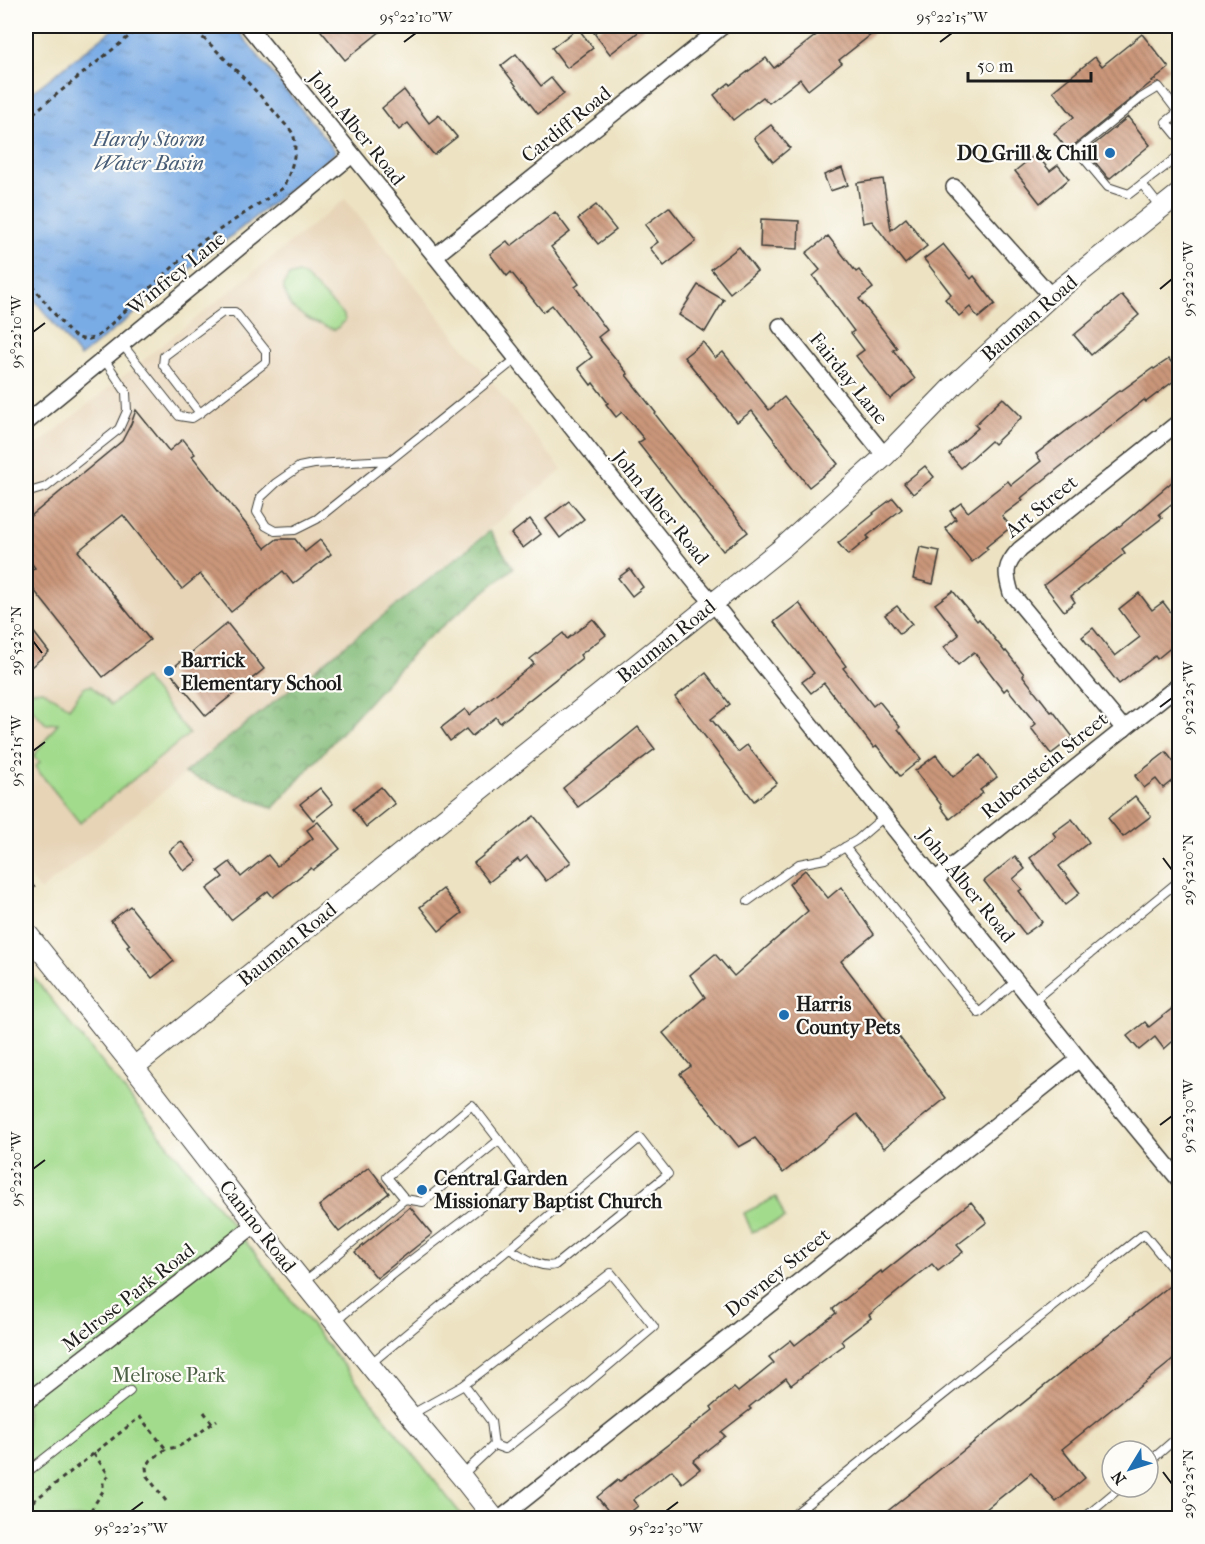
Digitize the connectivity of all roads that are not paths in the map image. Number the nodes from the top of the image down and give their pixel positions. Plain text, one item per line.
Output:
1 (248, 26) edge
2 (723, 26) edge
3 (1179, 111) edge
4 (1179, 139) edge
5 (352, 155) junction
6 (1179, 155) edge
7 (1142, 184) junction
8 (954, 187) dead end
9 (1179, 193) edge
10 (1161, 208) junction
11 (435, 256) junction
12 (1052, 296) junction
13 (780, 326) dead end
14 (122, 344) junction
15 (104, 359) junction
16 (516, 359) junction
17 (200, 413) junction
18 (1179, 421) edge
19 (26, 423) edge
20 (885, 456) junction
21 (390, 460) junction
22 (26, 493) edge
23 (713, 603) junction
24 (1179, 684) edge
25 (1124, 729) junction
26 (885, 816) junction
27 (845, 847) junction
28 (935, 880) junction
29 (1175, 884) dead end
30 (748, 901) dead end
31 (26, 932) edge
32 (1016, 981) junction
33 (1033, 1001) junction
34 (1079, 1059) junction
35 (134, 1067) junction
36 (499, 1140) junction
37 (1179, 1181) edge
38 (405, 1199) junction
39 (256, 1224) junction
40 (509, 1249) junction
41 (1179, 1278) edge
42 (303, 1282) junction
43 (335, 1322) junction
44 (369, 1365) junction
45 (464, 1385) junction
46 (130, 1391) dead end
47 (26, 1402) edge
48 (410, 1415) junction
49 (1179, 1436) edge
50 (494, 1445) junction
51 (1160, 1453) edge
52 (26, 1473) edge
53 (461, 1476) junction
54 (1108, 1499) edge
55 (1094, 1511) junction
56 (494, 1518) edge
57 (501, 1518) edge
58 (790, 1518) edge
59 (1084, 1518) edge
60 (1101, 1518) edge

1 - 5 street, John Alber Road
2 - 11 street, Cardiff Road
3 - 4 lane
3 - 7 lane
5 - 11 street, John Alber Road
5 - 14 street, Winfrey Lane
6 - 7 lane
7 - 10 lane
8 - 12 street
9 - 10 street, Bauman Road
10 - 12 street, Bauman Road
11 - 16 street, John Alber Road
12 - 20 street, Bauman Road
13 - 20 street, Fairday Lane
14 - 15 street, Winfrey Lane
14 - 17 lane
15 - 19 street, Winfrey Lane
15 - 22 lane
16 - 21 lane
16 - 23 street, John Alber Road
17 - 17 lane
18 - 25 street, Art Street
20 - 23 street, Bauman Road
21 - 21 lane
23 - 26 street, John Alber Road
23 - 35 street, Bauman Road
24 - 25 street, Rubenstein Street
25 - 28 street, Rubenstein Street
26 - 27 lane
26 - 28 street, John Alber Road
27 - 30 lane
27 - 32 lane
28 - 32 street, John Alber Road
29 - 33 lane
31 - 35 street, Canino Road
32 - 33 street, John Alber Road
33 - 34 street, John Alber Road
34 - 37 street, John Alber Road
34 - 57 street, Downey Street
35 - 39 street, Canino Road
36 - 38 lane
36 - 38 lane
36 - 43 lane
38 - 42 lane
39 - 42 street, Canino Road
39 - 47 street, Melrose Park Road
40 - 40 lane
40 - 44 lane
41 - 58 lane
42 - 43 street, Canino Road
43 - 44 street, Canino Road
44 - 48 street, Canino Road
45 - 48 lane
45 - 50 lane
45 - 50 lane
46 - 52 lane
48 - 53 street, Canino Road
49 - 51 lane
50 - 53 lane
53 - 56 street, Canino Road
54 - 55 lane
55 - 59 lane
55 - 60 lane

